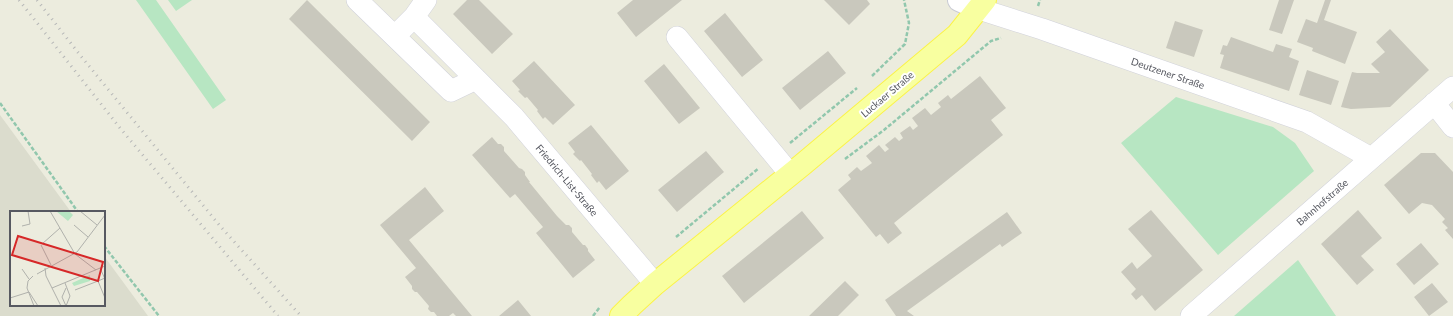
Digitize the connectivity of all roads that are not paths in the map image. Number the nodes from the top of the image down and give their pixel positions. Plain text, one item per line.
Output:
1 (358, 0) edge
2 (426, 0) edge
3 (959, 0) edge
4 (982, 4) edge
5 (414, 17) junction
6 (395, 36) junction
7 (677, 37) dead end
8 (476, 79) junction
9 (1453, 87) edge
10 (1434, 103) junction
11 (1453, 127) edge
12 (1371, 158) junction
13 (790, 174) junction
14 (655, 284) junction
15 (621, 316) edge
16 (1192, 316) edge

1 - 6 street
2 - 5 street
3 - 4 main road, Deutzener Straße
4 - 12 street, Deutzener Straße
4 - 13 main road, Luckaer Straße
5 - 6 street
5 - 8 street, Friedrich-List-Straße
6 - 8 street
7 - 13 street
8 - 14 street, Friedrich-List-Straße
9 - 10 street, Bahnhofstraße
10 - 11 street
10 - 12 street, Bahnhofstraße
12 - 16 street, Bahnhofstraße
13 - 14 main road, Luckaer Straße
14 - 15 main road, Luckaer Straße

